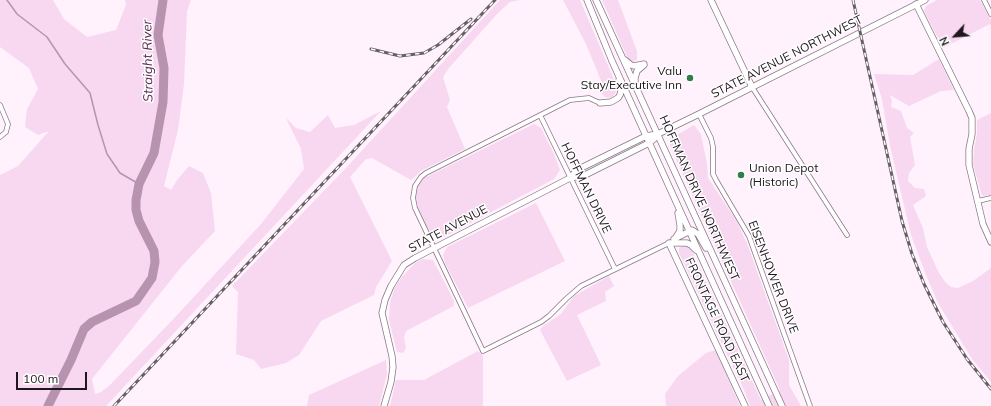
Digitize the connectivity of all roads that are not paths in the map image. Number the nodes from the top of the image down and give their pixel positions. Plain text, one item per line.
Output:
1 (587, 0) edge
2 (596, 0) edge
3 (710, 0) edge
4 (925, 0) edge
5 (984, 0) edge
6 (916, 4) junction
7 (991, 14) edge
8 (622, 57) junction
9 (612, 61) junction
10 (636, 86) junction
11 (752, 87) junction
12 (600, 103) joint
13 (0, 105) edge
14 (699, 114) junction
15 (540, 115) junction
16 (658, 134) junction
17 (646, 136) junction
18 (0, 137) edge
19 (649, 143) junction
20 (570, 178) junction
21 (991, 198) edge
22 (675, 200) junction
23 (978, 201) junction
24 (689, 231) junction
25 (846, 235) dead end
26 (672, 240) junction
27 (991, 242) edge
28 (434, 248) junction
29 (700, 256) junction
30 (615, 269) junction
31 (730, 292) junction
32 (384, 406) edge
33 (745, 406) edge
34 (768, 406) edge
35 (782, 406) edge
36 (810, 406) edge

1 - 9 street, HOFFMAN DRIVE NORTHWEST
2 - 8 street, HOFFMAN DRIVE NORTHWEST
3 - 11 street
4 - 6 street, STATE AVENUE NORTHWEST
5 - 7 street
6 - 11 street, STATE AVENUE NORTHWEST
6 - 23 street
8 - 10 street, HOFFMAN DRIVE NORTHWEST
8 - 10 street
9 - 12 street
9 - 17 street, HOFFMAN DRIVE NORTHWEST
10 - 16 street, HOFFMAN DRIVE NORTHWEST
11 - 14 street, STATE AVENUE NORTHWEST
11 - 25 street
12 - 15 street
13 - 18 street
14 - 16 street, STATE AVENUE NORTHWEST
14 - 36 street, EISENHOWER DRIVE
15 - 20 street, HOFFMAN DRIVE
15 - 28 street
16 - 17 street, STATE AVENUE NORTHWEST
16 - 19 street, STATE AVENUE NORTHWEST
16 - 31 street, HOFFMAN DRIVE NORTHWEST
17 - 19 street, HOFFMAN DRIVE NORTHWEST
17 - 20 street, STATE AVENUE NORTHWEST
19 - 20 street, STATE AVENUE NORTHWEST
19 - 22 street, HOFFMAN DRIVE NORTHWEST
20 - 28 street, STATE AVENUE
20 - 30 street, HOFFMAN DRIVE
21 - 23 street
22 - 24 street, HOFFMAN DRIVE NORTHWEST
22 - 26 street
23 - 27 street
24 - 26 street
24 - 29 street, HOFFMAN DRIVE NORTHWEST
24 - 31 street
26 - 29 street
26 - 30 street
26 - 33 street, FRONTAGE ROAD EAST
28 - 30 street
28 - 32 street, STATE AVENUE
29 - 34 street, HOFFMAN DRIVE NORTHWEST
31 - 35 street, HOFFMAN DRIVE NORTHWEST

